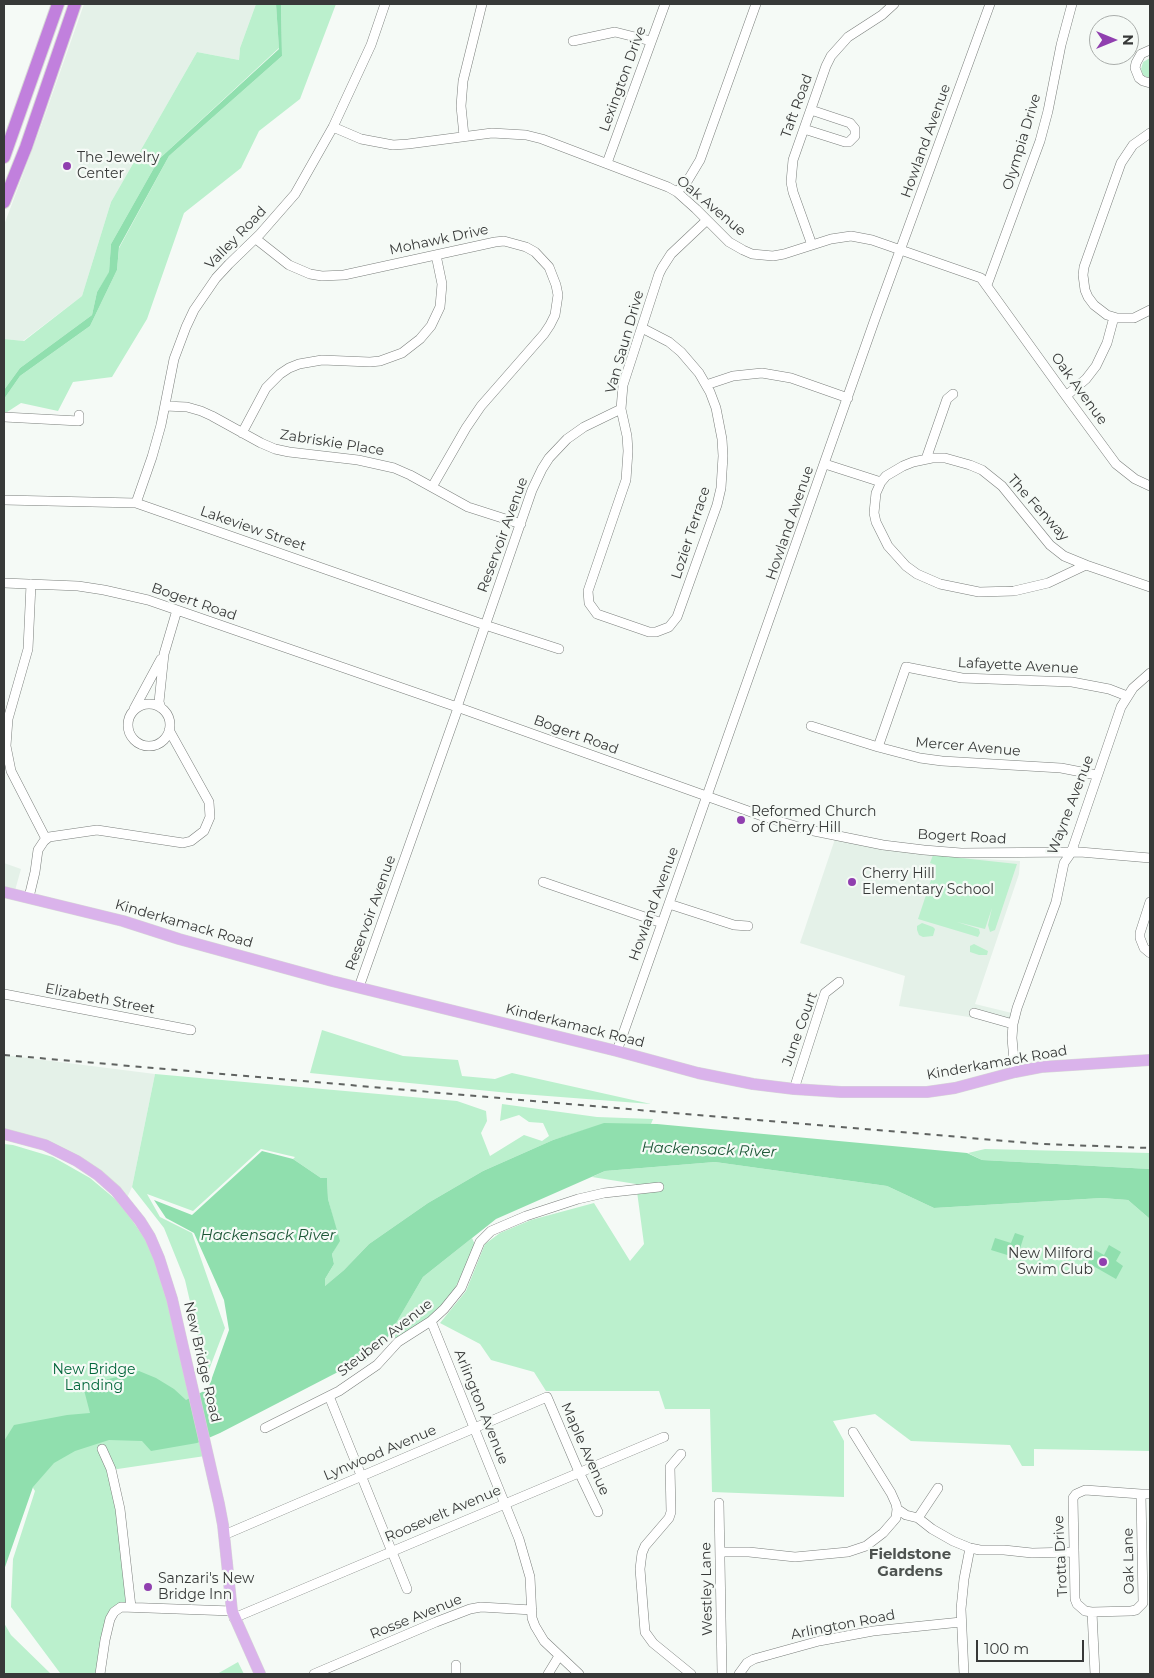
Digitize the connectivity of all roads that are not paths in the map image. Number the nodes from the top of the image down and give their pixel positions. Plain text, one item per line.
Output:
1 (58, 4) edge
2 (75, 4) edge
3 (385, 4) edge
4 (482, 4) edge
5 (665, 4) edge
6 (756, 4) edge
7 (894, 4) edge
8 (990, 4) edge
9 (1072, 4) edge
10 (572, 41) dead end
11 (651, 41) junction
12 (1150, 50) edge
13 (1150, 83) edge
14 (810, 110) junction
15 (334, 127) junction
16 (804, 129) junction
17 (1150, 133) edge
18 (464, 136) junction
19 (4, 157) edge
20 (607, 163) junction
21 (677, 192) junction
22 (4, 202) edge
23 (707, 220) junction
24 (256, 239) junction
25 (812, 245) junction
26 (901, 250) junction
27 (436, 254) junction
28 (987, 285) junction
29 (1150, 310) edge
30 (1114, 317) junction
31 (642, 328) junction
32 (706, 385) junction
33 (953, 394) dead end
34 (1066, 396) junction
35 (848, 398) junction
36 (165, 406) junction
37 (621, 409) junction
38 (79, 415) dead end
39 (4, 417) edge
40 (242, 433) junction
41 (926, 459) junction
42 (825, 464) junction
43 (881, 482) junction
44 (1150, 486) edge
45 (432, 487) junction
46 (4, 500) edge
47 (136, 503) junction
48 (521, 524) junction
49 (1086, 565) junction
50 (4, 583) edge
51 (31, 584) junction
52 (1150, 587) edge
53 (589, 603) joint
54 (177, 610) junction
55 (485, 625) junction
56 (560, 649) dead end
57 (164, 654) junction
58 (1150, 673) edge
59 (1127, 696) junction
60 (161, 708) junction
61 (457, 708) junction
62 (132, 712) junction
63 (811, 726) dead end
64 (170, 730) junction
65 (878, 747) junction
66 (1097, 775) junction
67 (707, 797) junction
68 (46, 839) junction
69 (1071, 853) junction
70 (1150, 858) edge
71 (543, 882) dead end
72 (4, 892) edge
73 (29, 898) junction
74 (1150, 902) edge
75 (669, 904) junction
76 (662, 923) junction
77 (748, 926) dead end
78 (1150, 953) edge
79 (839, 982) dead end
80 (359, 986) junction
81 (4, 994) edge
82 (974, 1013) dead end
83 (1013, 1024) junction
84 (191, 1030) dead end
85 (617, 1051) junction
86 (1150, 1060) edge
87 (1015, 1072) junction
88 (794, 1089) junction
89 (4, 1134) edge
90 (659, 1187) dead end
91 (431, 1321) junction
92 (329, 1396) junction
93 (547, 1397) joint
94 (475, 1427) junction
95 (265, 1428) dead end
96 (853, 1432) dead end
97 (664, 1436) dead end
98 (102, 1449) dead end
99 (681, 1454) dead end
100 (579, 1472) junction
101 (360, 1476) junction
102 (938, 1488) dead end
103 (1146, 1494) edge
104 (504, 1503) junction
105 (719, 1503) dead end
106 (897, 1509) junction
107 (598, 1512) dead end
108 (918, 1518) junction
109 (224, 1535) junction
110 (970, 1548) junction
111 (392, 1551) junction
112 (720, 1552) junction
113 (1074, 1552) junction
114 (408, 1589) dead end
115 (131, 1607) junction
116 (532, 1610) junction
117 (1092, 1612) junction
118 (233, 1615) junction
119 (961, 1622) junction
120 (560, 1657) junction
121 (100, 1674) edge
122 (260, 1674) edge
123 (314, 1674) edge
124 (548, 1674) edge
125 (578, 1674) edge
126 (691, 1674) edge
127 (722, 1674) edge
128 (739, 1674) edge
129 (964, 1674) edge
130 (1095, 1674) edge

1 - 19 highway
2 - 22 highway
3 - 15 street, Valley Road
4 - 18 street
5 - 11 street, Lexington Drive
6 - 21 street
7 - 14 street, Taft Road
8 - 26 street, Howland Avenue
9 - 28 street, Olympia Drive
10 - 11 street
11 - 20 street, Lexington Drive
12 - 13 street
14 - 16 street, Taft Road
14 - 16 street
15 - 18 street, Oak Avenue
15 - 24 street, Valley Road
16 - 25 street, Taft Road
17 - 30 street
18 - 20 street, Oak Avenue
20 - 21 street, Oak Avenue
21 - 23 street, Oak Avenue
23 - 25 street, Oak Avenue
23 - 31 street, Van Saun Drive
24 - 27 street, Mohawk Drive
24 - 36 street, Valley Road
25 - 26 street, Oak Avenue
26 - 28 street, Oak Avenue
26 - 35 street, Howland Avenue
27 - 40 street
27 - 45 street, Mohawk Drive
28 - 34 street, Oak Avenue
29 - 30 street
30 - 34 street
31 - 32 street, Lozier Terrace
31 - 37 street, Van Saun Drive
32 - 35 street
32 - 53 street, Lozier Terrace
33 - 41 street
34 - 44 street, Oak Avenue
35 - 42 street, Howland Avenue
36 - 40 street, Zabriskie Place
36 - 47 street, Valley Road
37 - 48 street, Reservoir Avenue
37 - 53 street, Van Saun Drive
38 - 39 street
40 - 45 street, Zabriskie Place
41 - 43 street, The Fenway
41 - 49 street, The Fenway
42 - 43 street
42 - 67 street, Howland Avenue
43 - 49 street
45 - 48 street, Zabriskie Place
46 - 47 street, Lakeview Street
47 - 55 street, Lakeview Street
48 - 55 street, Reservoir Avenue
49 - 52 street, The Fenway
50 - 51 street, Bogert Road
51 - 54 street, Bogert Road
51 - 68 street
54 - 57 street
54 - 61 street, Bogert Road
55 - 56 street, Lakeview Street
55 - 61 street, Reservoir Avenue
57 - 60 street
57 - 62 street
58 - 59 street, Wayne Avenue
59 - 65 street, Lafayette Avenue
59 - 66 street, Wayne Avenue
60 - 62 street
60 - 64 street
61 - 67 street, Bogert Road
61 - 80 street, Reservoir Avenue
62 - 64 street
63 - 65 street, Mercer Avenue
64 - 68 street
65 - 66 street, Mercer Avenue
66 - 69 street, Wayne Avenue
67 - 69 street, Bogert Road
67 - 75 street, Howland Avenue
68 - 73 street
69 - 70 street, Bogert Road
69 - 83 street, Wayne Avenue
71 - 76 street
72 - 73 main road, Kinderkamack Road
73 - 80 main road, Kinderkamack Road
74 - 78 street
75 - 76 street, Howland Avenue
75 - 77 street
76 - 85 street, Howland Avenue
79 - 88 street, June Court
80 - 85 main road, Kinderkamack Road
81 - 84 street, Elizabeth Street
82 - 83 street
83 - 87 street, Wayne Avenue
85 - 88 main road, Kinderkamack Road
86 - 87 main road, Kinderkamack Road
87 - 88 main road, Kinderkamack Road
89 - 109 main road, New Bridge Road
90 - 91 street, Steuben Avenue
91 - 92 street, Steuben Avenue
91 - 94 street, Arlington Avenue
92 - 95 street, Steuben Avenue
92 - 101 street
93 - 94 street, Lynwood Avenue
93 - 100 street, Maple Avenue
94 - 101 street, Lynwood Avenue
94 - 104 street, Arlington Avenue
96 - 106 street
97 - 100 street, Roosevelt Avenue
98 - 115 street
99 - 126 street
100 - 104 street, Roosevelt Avenue
100 - 107 street, Maple Avenue
101 - 109 street, Lynwood Avenue
101 - 111 street
102 - 108 street
103 - 113 street, Trotta Drive
103 - 117 street, Oak Lane
104 - 111 street, Roosevelt Avenue
104 - 116 street
105 - 112 street, Westley Lane
106 - 108 street
106 - 112 street
108 - 110 street
109 - 118 main road, New Bridge Road
110 - 113 street
110 - 119 street
111 - 114 street
111 - 118 street, Roosevelt Avenue
112 - 127 street, Westley Lane
113 - 117 street, Trotta Drive
115 - 118 street
115 - 121 street
116 - 120 street
116 - 123 street, Rosse Avenue
117 - 130 street
118 - 122 main road, New Bridge Road
119 - 128 street, Arlington Road
119 - 129 street
120 - 124 street
120 - 125 street

